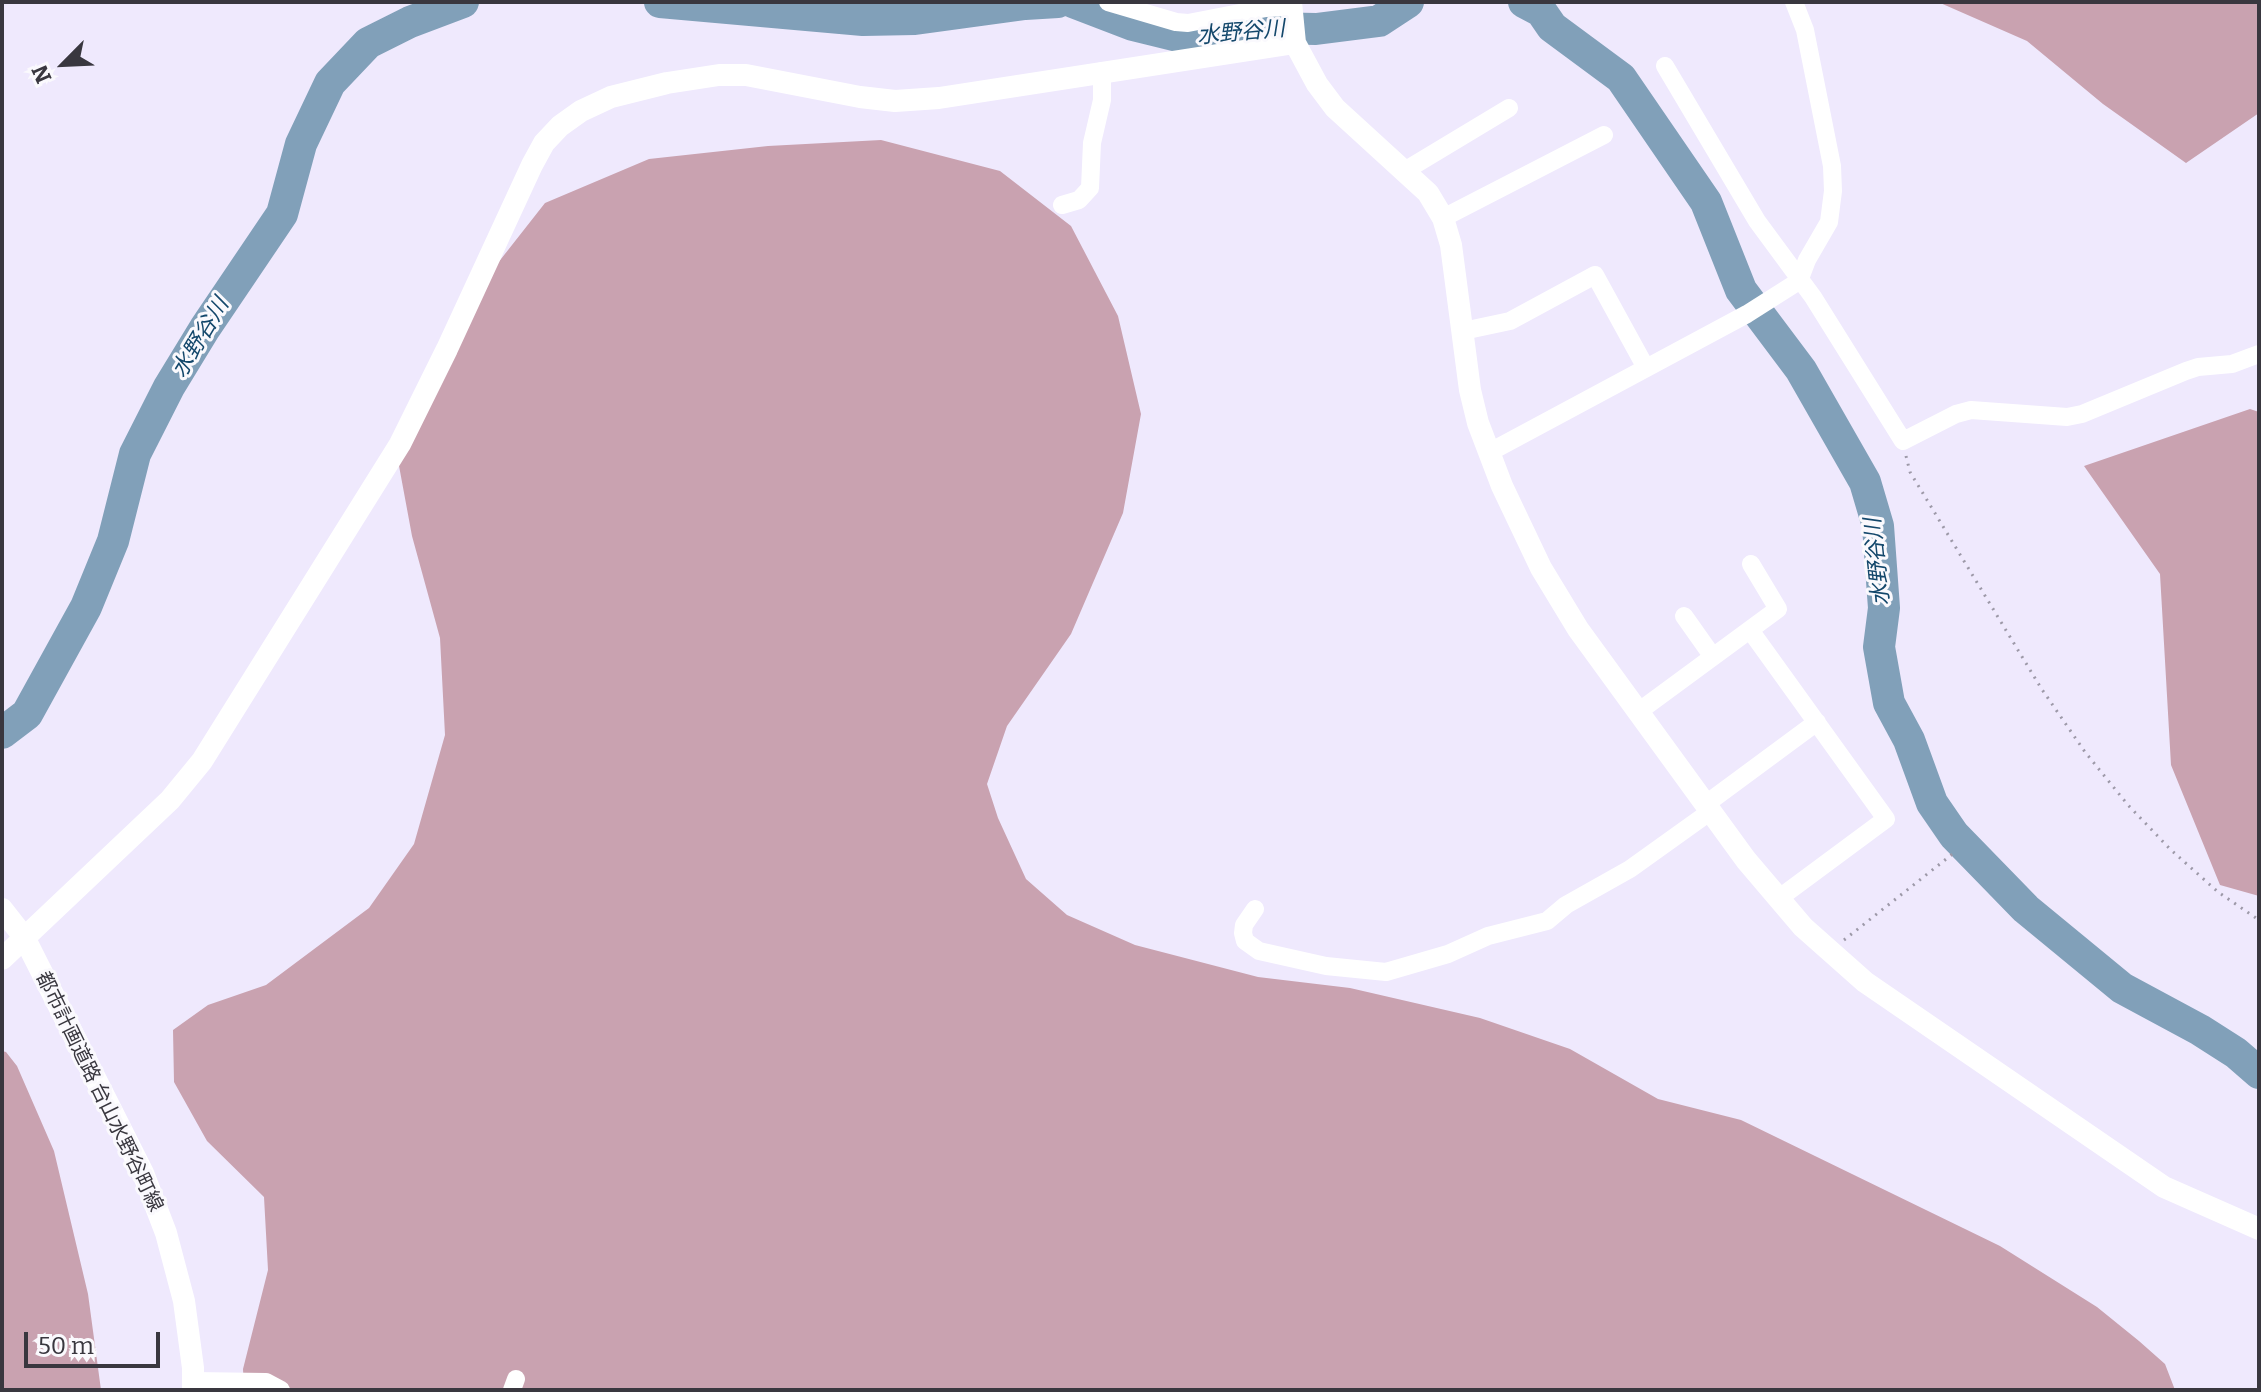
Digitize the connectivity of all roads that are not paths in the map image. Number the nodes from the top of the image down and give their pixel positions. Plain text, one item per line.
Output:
1 (1108, 2) edge
2 (1794, 2) edge
3 (1133, 6) edge
4 (1209, 9) edge
5 (1293, 21) edge
6 (1665, 66) dead end
7 (1102, 71) junction
8 (1509, 108) dead end
9 (1604, 135) dead end
10 (1406, 170) junction
11 (1062, 205) dead end
12 (1443, 218) junction
13 (1799, 281) junction
14 (1463, 331) junction
15 (2259, 354) edge
16 (1646, 368) junction
17 (1488, 453) junction
18 (1751, 564) dead end
19 (1684, 616) dead end
20 (1750, 630) junction
21 (1713, 657) junction
22 (1638, 712) junction
23 (1817, 722) junction
24 (1708, 808) junction
25 (1778, 899) junction
26 (2, 909) edge
27 (1255, 909) dead end
28 (24, 937) junction
29 (2, 959) edge
30 (2256, 1224) edge
31 (193, 1385) edge
32 (281, 1390) edge

1 - 3 street
2 - 13 street
3 - 4 street
4 - 5 street
5 - 7 street
5 - 10 street
6 - 13 street
7 - 11 street
7 - 28 street
8 - 10 street
9 - 12 street
10 - 12 street
12 - 14 street
13 - 15 street
13 - 16 street
14 - 16 street
14 - 17 street
16 - 17 street
17 - 22 street
18 - 20 street
19 - 21 street
20 - 21 street
20 - 23 street
21 - 22 street
22 - 24 street
23 - 24 street
23 - 25 street
24 - 25 street
24 - 27 street
25 - 30 street
26 - 28 street, 都市計画道路 台山水野谷町線
28 - 29 street
28 - 31 street, 都市計画道路 台山水野谷町線
31 - 32 street

